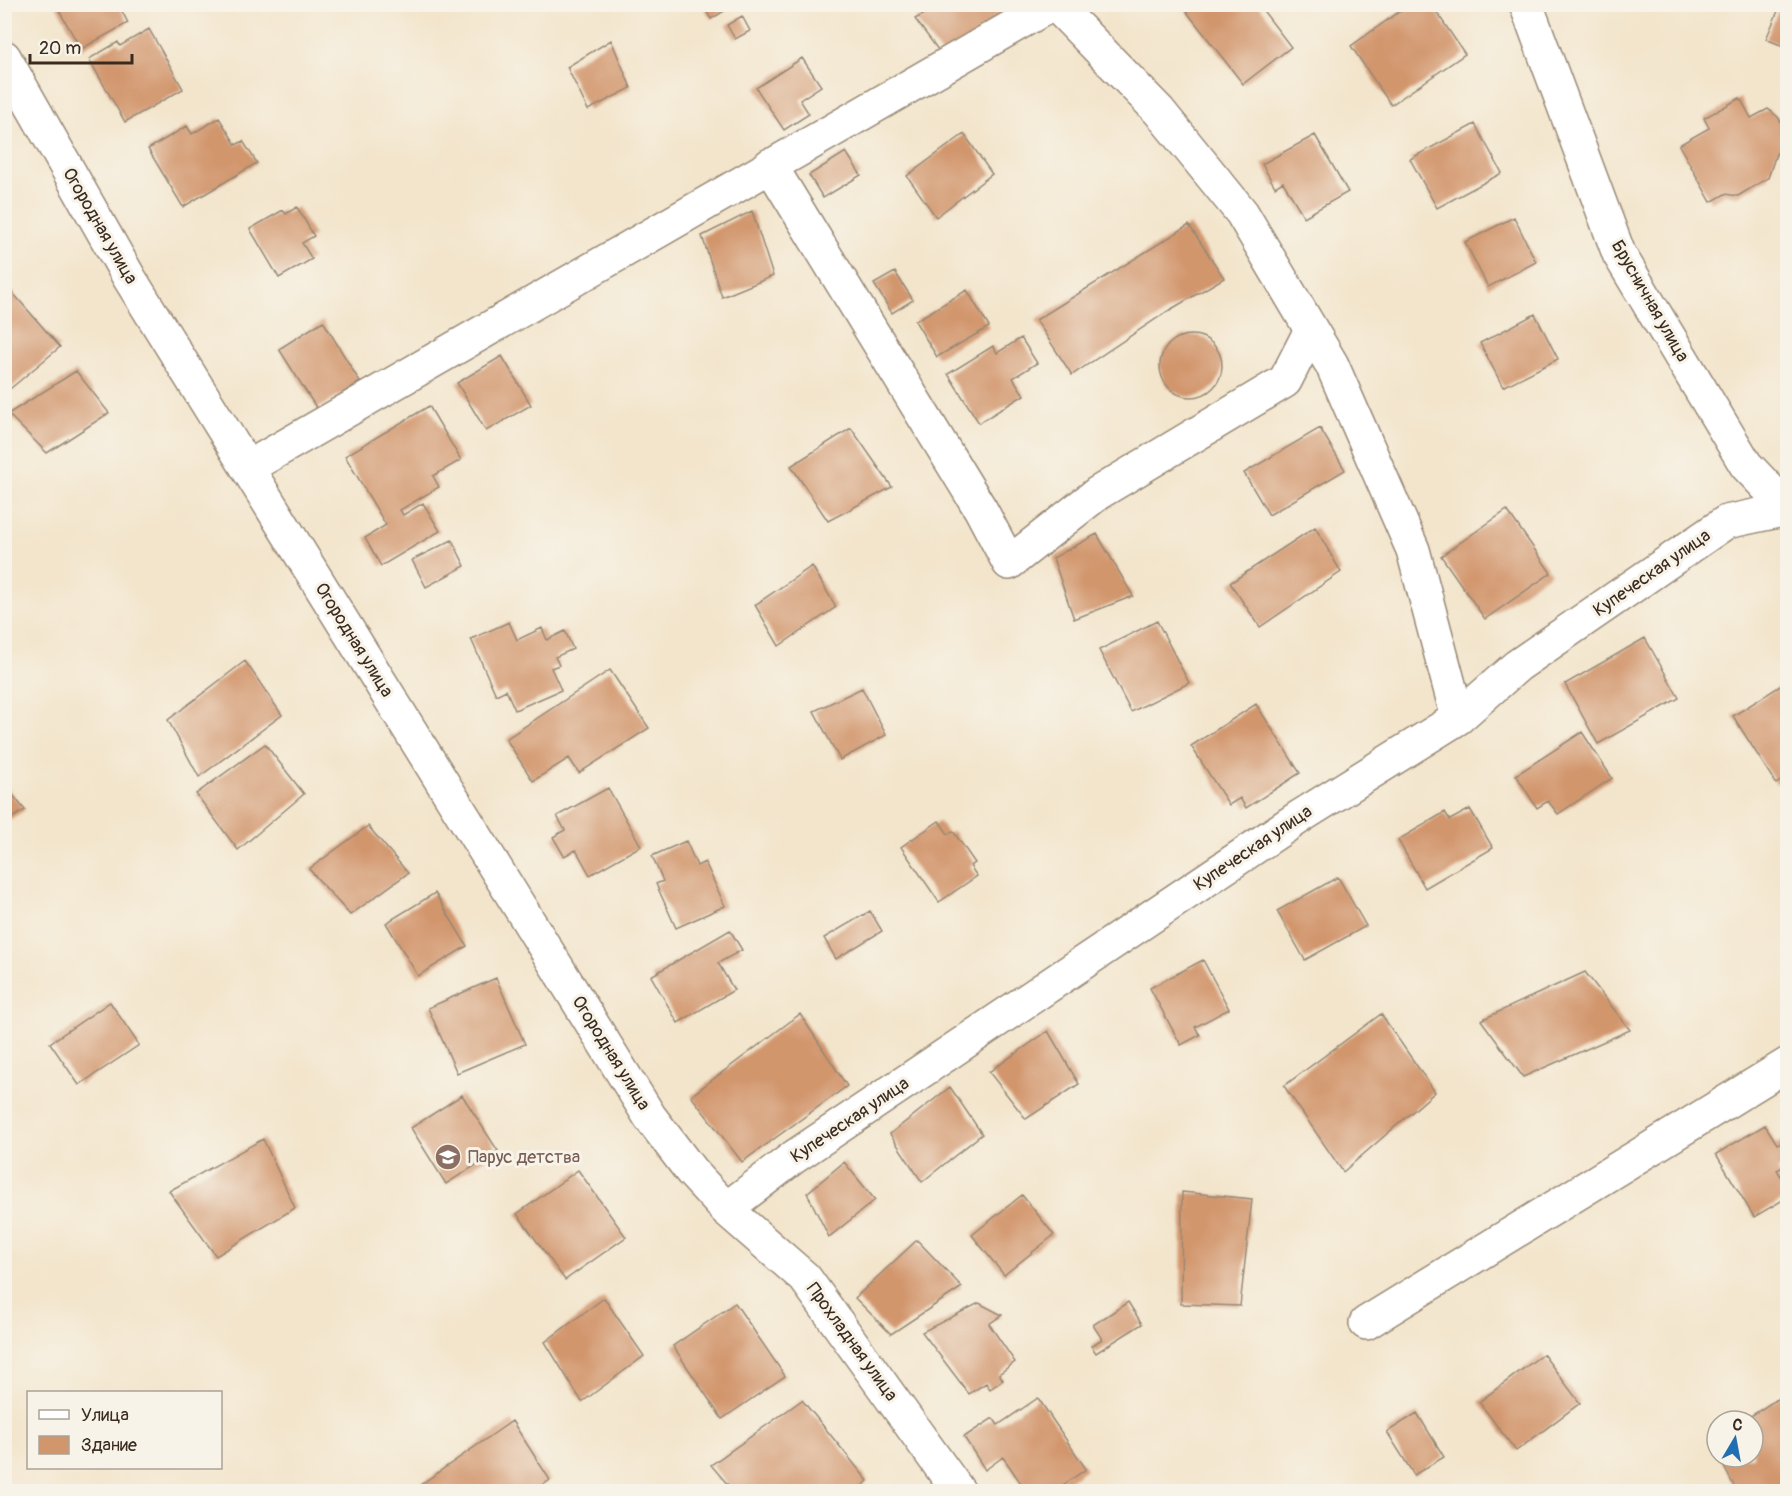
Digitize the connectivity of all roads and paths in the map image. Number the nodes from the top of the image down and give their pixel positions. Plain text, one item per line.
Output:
1 (1054, 4) edge
2 (1526, 4) edge
3 (4, 57) edge
4 (770, 165) junction
5 (1311, 330) junction
6 (247, 468) junction
7 (1788, 509) edge
8 (1458, 718) junction
9 (1788, 1064) edge
10 (726, 1209) junction
11 (1366, 1323) dead end
12 (959, 1491) edge

1 - 4 street
1 - 5 street
2 - 7 street, Брусничная улица
3 - 6 street, Огородная улица
4 - 5 street
4 - 6 street
5 - 8 street
6 - 10 street, Огородная улица
7 - 8 street, Купеческая улица
8 - 10 street, Купеческая улица
9 - 11 street
10 - 12 street, Прохладная улица

